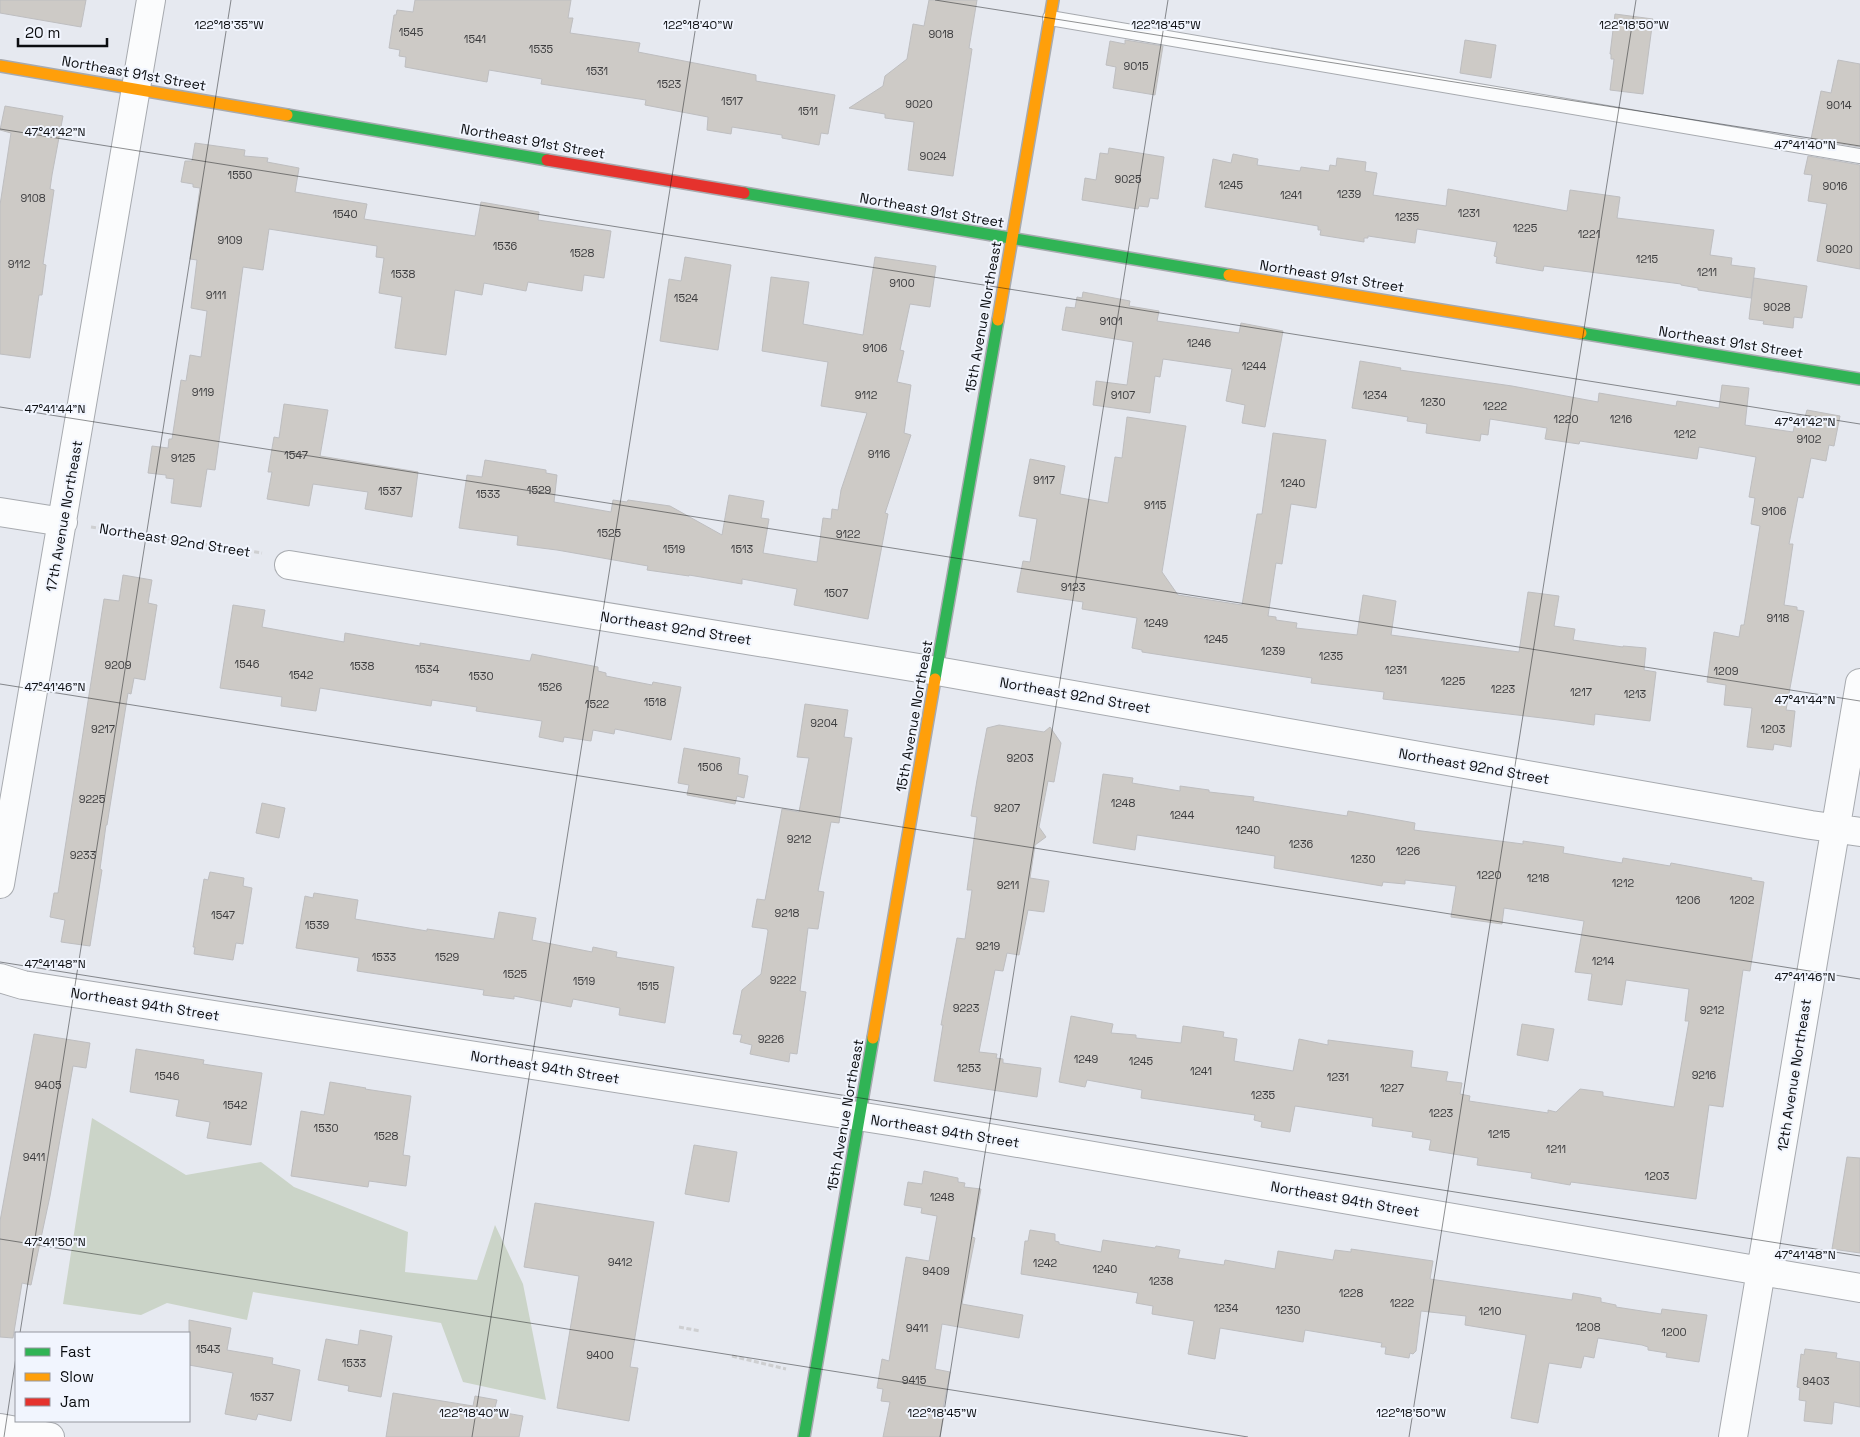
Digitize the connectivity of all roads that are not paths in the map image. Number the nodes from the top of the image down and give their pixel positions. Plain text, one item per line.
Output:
1 (151, 0) edge
2 (1053, 0) edge
3 (1050, 18) junction
4 (0, 66) edge
5 (136, 88) junction
6 (1860, 156) edge
7 (1012, 239) junction
8 (1860, 379) edge
9 (0, 512) edge
10 (76, 525) junction
11 (289, 565) dead end
12 (937, 671) junction
13 (1860, 683) edge
14 (1848, 830) edge
15 (0, 884) edge
16 (0, 978) edge
17 (860, 1117) junction
18 (1762, 1271) junction
19 (1860, 1288) edge
20 (0, 1428) edge
21 (50, 1437) edge
22 (804, 1437) edge
23 (1733, 1437) edge

1 - 5 street, 17th Avenue Northeast
2 - 3 street, 15th Avenue Northeast
3 - 6 lane
3 - 7 street, 15th Avenue Northeast
4 - 5 street, Northeast 91st Street
5 - 7 street, Northeast 91st Street
5 - 10 street, 17th Avenue Northeast
7 - 8 street, Northeast 91st Street
7 - 12 street, 15th Avenue Northeast
9 - 10 street
10 - 15 street, 17th Avenue Northeast
11 - 12 street, Northeast 92nd Street
12 - 14 street, Northeast 92nd Street
12 - 17 street, 15th Avenue Northeast
13 - 14 street, 12th Avenue Northeast
14 - 18 street, 12th Avenue Northeast
16 - 17 street, Northeast 94th Street
17 - 18 street, Northeast 94th Street
17 - 22 street, 15th Avenue Northeast
18 - 19 street, Northeast 94th Street
18 - 23 street, 12th Avenue Northeast
20 - 21 street

